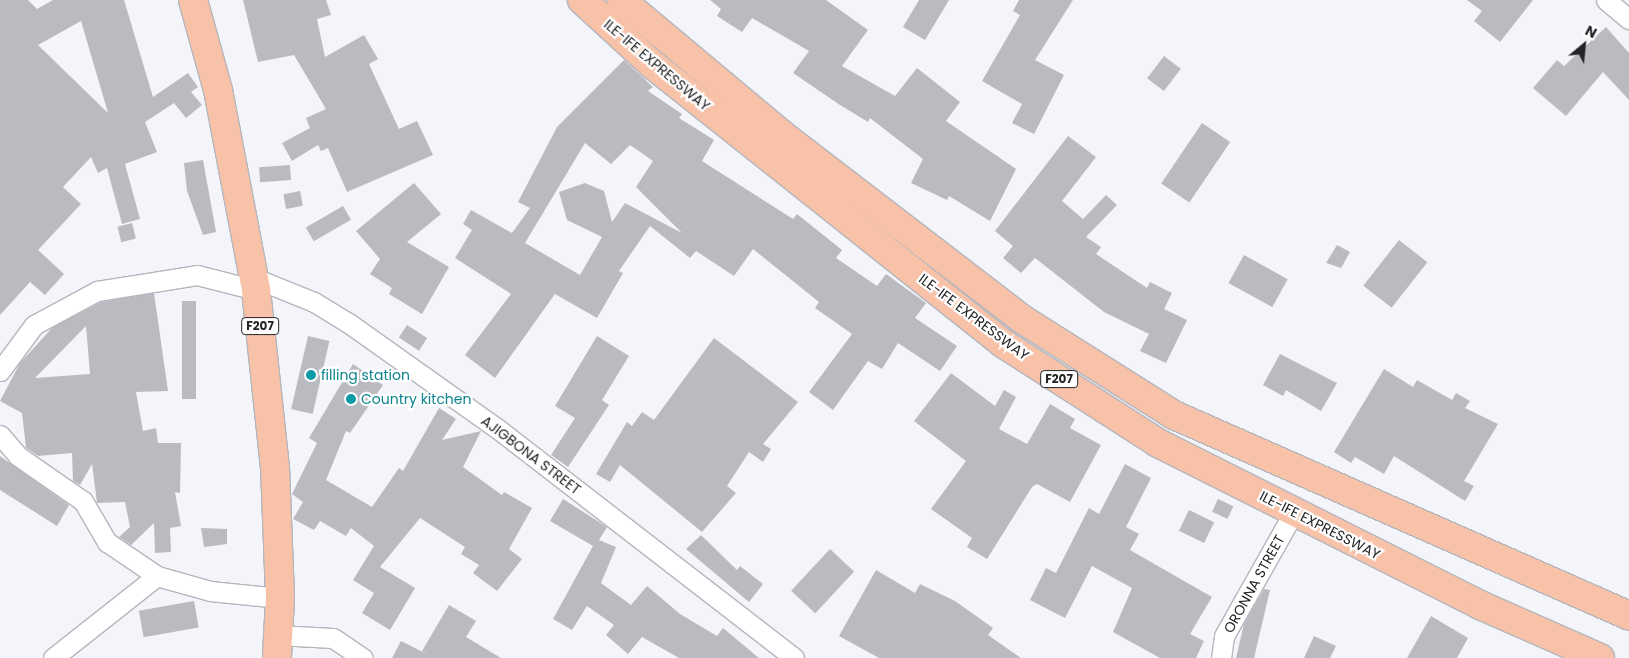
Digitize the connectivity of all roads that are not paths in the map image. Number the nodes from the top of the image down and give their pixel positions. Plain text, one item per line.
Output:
1 (193, 0) edge
2 (582, 0) edge
3 (621, 0) edge
4 (1606, 0) edge
5 (1629, 19) edge
6 (256, 290) junction
7 (0, 371) edge
8 (0, 434) edge
9 (1294, 512) junction
10 (157, 576) junction
11 (280, 598) junction
12 (1629, 616) edge
13 (277, 646) edge
14 (53, 658) edge
15 (363, 658) edge
16 (794, 658) edge
17 (1221, 658) edge
18 (1600, 658) edge

1 - 6 main road, F207
2 - 9 main road, ILE-IFE EXPRESSWAY / F207
3 - 12 main road, ILE-IFE EXPRESSWAY / F207
4 - 5 street
6 - 7 street
6 - 11 main road, F207
6 - 16 street, AJIGBONA STREET
8 - 10 street
9 - 17 street, ORONNA STREET
9 - 18 main road, ILE-IFE EXPRESSWAY / F207
10 - 11 street
10 - 14 street
11 - 13 main road, F207
13 - 15 street

